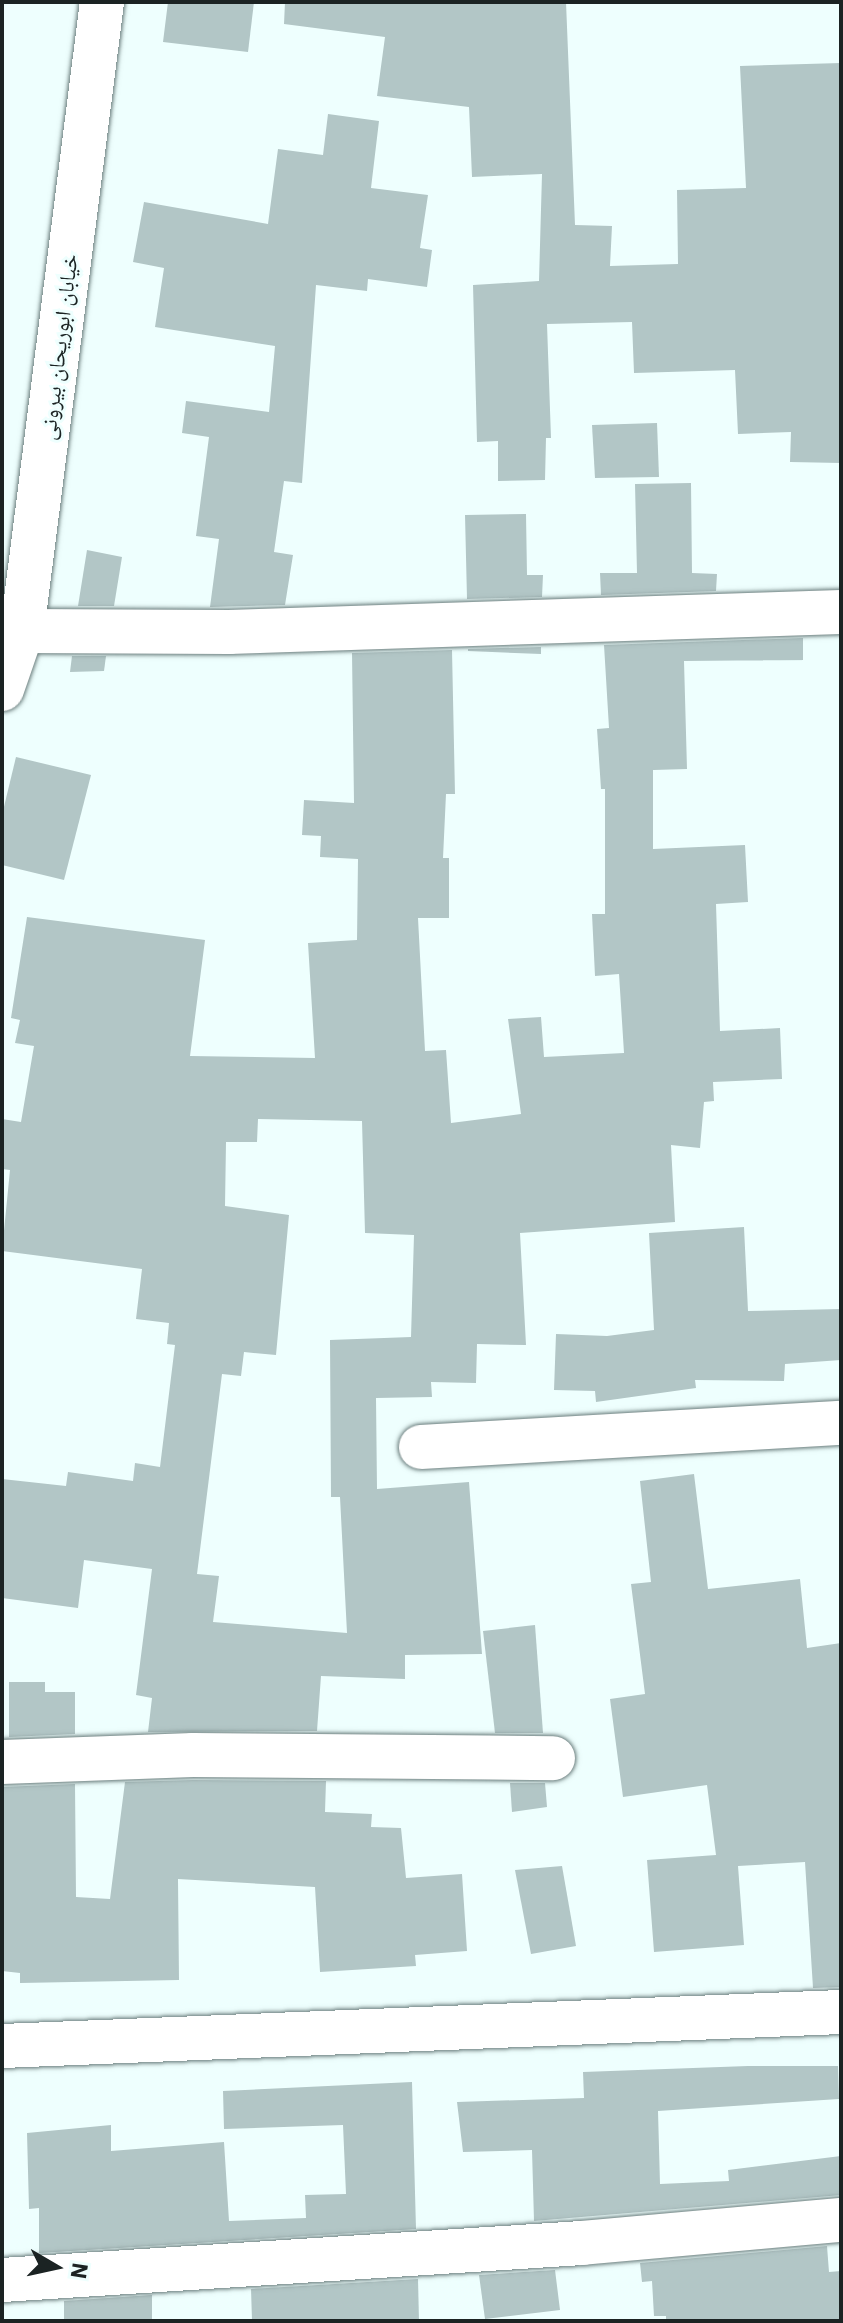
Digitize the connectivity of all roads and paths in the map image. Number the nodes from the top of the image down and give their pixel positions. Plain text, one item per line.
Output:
1 (102, 2) edge
2 (841, 612) edge
3 (22, 631) junction
4 (2, 689) edge
5 (841, 1423) edge
6 (421, 1447) dead end
7 (553, 1758) dead end
8 (2, 1762) edge
9 (841, 2012) edge
10 (2, 2046) edge
11 (841, 2220) edge
12 (2, 2280) edge

1 - 3 street, خیابان ابوریحان بیرونی
2 - 3 street
3 - 4 street, خیابان ابوریحان بیرونی
5 - 6 street
7 - 8 street
9 - 10 street
11 - 12 street

